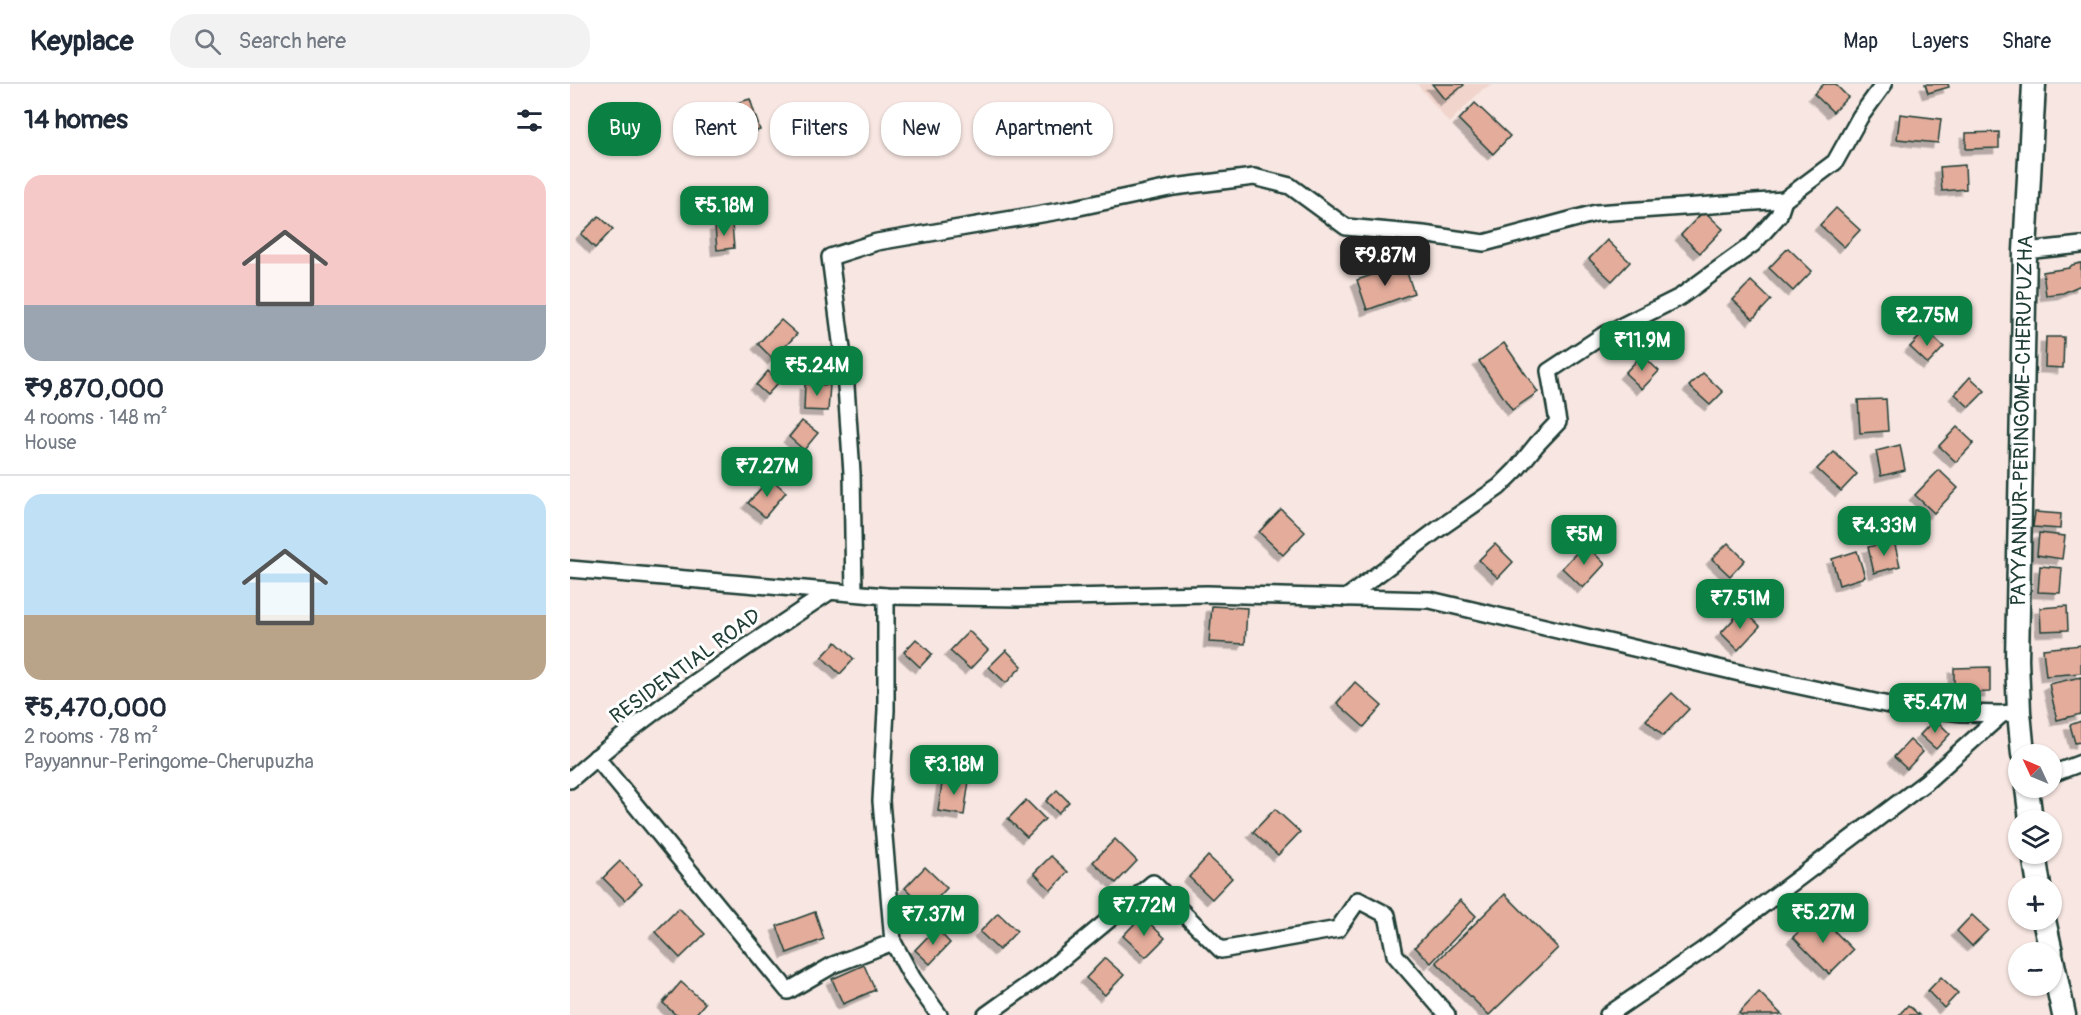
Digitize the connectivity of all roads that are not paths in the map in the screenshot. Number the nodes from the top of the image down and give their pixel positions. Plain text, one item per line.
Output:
1 (1884, 84) edge
2 (2034, 84) edge
3 (1784, 200) junction
4 (2081, 245) edge
5 (2025, 251) junction
6 (570, 569) edge
7 (829, 592) junction
8 (854, 593) junction
9 (886, 596) junction
10 (1346, 598) junction
11 (2010, 713) junction
12 (2021, 744) edge
13 (596, 757) junction
14 (2081, 764) edge
15 (2062, 771) edge
16 (570, 780) edge
17 (893, 942) junction
18 (2060, 996) edge
19 (939, 1015) edge
20 (986, 1015) edge
21 (1447, 1015) edge
22 (1608, 1015) edge
23 (2064, 1015) edge

1 - 3 street
2 - 5 main road, PAYYANNUR-PERINGOME-CHERUPUZHA
3 - 8 street
3 - 10 street
4 - 5 street
5 - 11 main road, PAYYANNUR-PERINGOME-CHERUPUZHA
6 - 7 street
7 - 8 street
7 - 13 street, RESIDENTIAL ROAD
8 - 9 street
9 - 10 street
9 - 17 street
10 - 11 street
11 - 12 main road, PAYYANNUR-PERINGOME-CHERUPUZHA
11 - 22 street
13 - 16 street, RESIDENTIAL ROAD
13 - 17 street
14 - 15 street
17 - 19 street
18 - 23 main road
20 - 21 street

